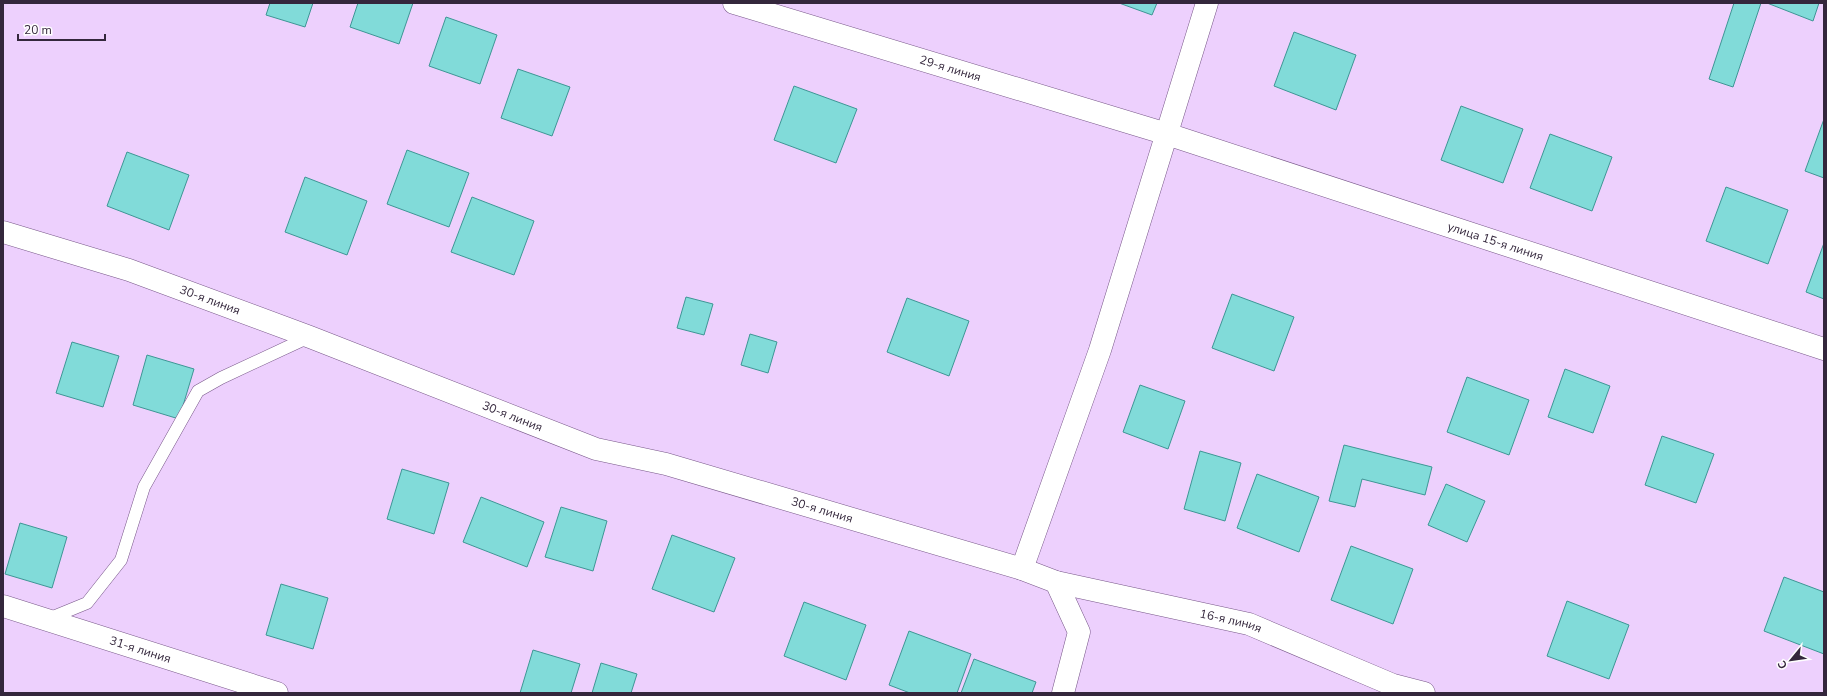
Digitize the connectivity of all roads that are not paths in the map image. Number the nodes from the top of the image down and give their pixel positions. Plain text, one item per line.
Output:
1 (734, 3) edge
2 (1207, 3) edge
3 (1167, 134) junction
4 (3, 232) edge
5 (310, 336) junction
6 (1824, 349) edge
7 (1026, 571) junction
8 (1056, 582) junction
9 (3, 606) edge
10 (46, 620) junction
11 (277, 693) edge
12 (1063, 693) edge
13 (1424, 693) edge

1 - 3 street, 29-я линия
2 - 3 street
3 - 6 street, улица 15-я линия
3 - 7 street
4 - 5 street, 30-я линия
5 - 7 street, 30-я линия
5 - 10 lane
7 - 8 street, 16-я линия
8 - 12 street
8 - 13 street, 16-я линия
9 - 10 street, 31-я линия
10 - 11 street, 31-я линия

